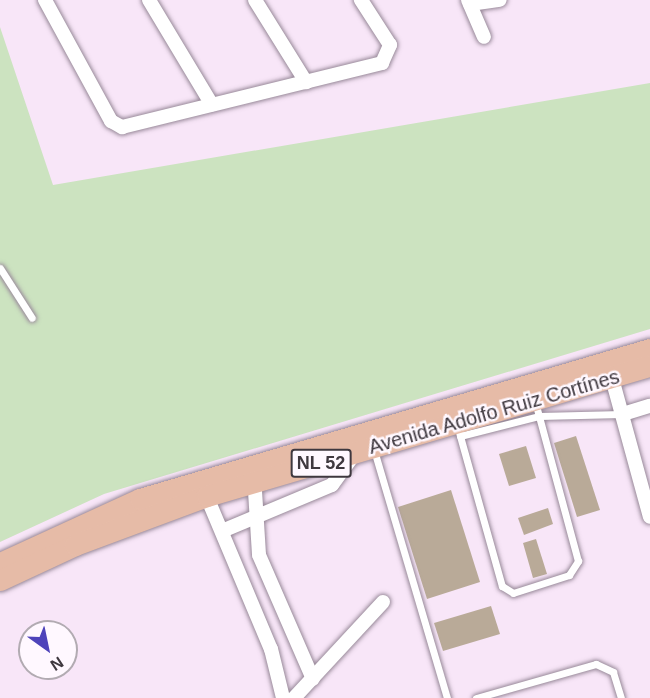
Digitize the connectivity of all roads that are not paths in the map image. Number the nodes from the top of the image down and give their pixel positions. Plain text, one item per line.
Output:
1 (149, 0) edge
2 (255, 0) edge
3 (361, 0) edge
4 (500, 0) edge
5 (47, 1) edge
6 (469, 2) edge
7 (484, 37) dead end
8 (306, 82) junction
9 (212, 105) junction
10 (0, 268) edge
11 (32, 318) dead end
12 (650, 349) edge
13 (650, 366) edge
14 (609, 369) junction
15 (650, 406) edge
16 (536, 408) junction
17 (623, 414) junction
18 (458, 430) junction
19 (364, 450) junction
20 (248, 474) junction
21 (207, 496) junction
22 (649, 512) edge
23 (253, 519) junction
24 (222, 531) junction
25 (0, 563) edge
26 (0, 580) edge
27 (383, 602) dead end
28 (313, 679) junction
29 (283, 698) edge
30 (294, 698) edge
31 (447, 698) edge
32 (476, 698) edge
33 (621, 698) edge

1 - 9 street
2 - 8 street
3 - 8 street
4 - 6 street
5 - 9 street
6 - 7 street
8 - 9 street
10 - 11 lane
12 - 14 main road
13 - 14 main road, Avenida Adolfo Ruiz Cortínes / NL 52
14 - 16 main road, Avenida Adolfo Ruiz Cortínes / NL 52
14 - 17 street
14 - 20 main road
15 - 17 street
16 - 17 lane
16 - 18 main road, Avenida Adolfo Ruiz Cortínes / NL 52
16 - 18 lane
17 - 22 street
18 - 19 main road, Avenida Adolfo Ruiz Cortínes / NL 52
19 - 20 main road, Avenida Adolfo Ruiz Cortínes / NL 52
19 - 23 street
19 - 31 lane
20 - 21 main road, Avenida Adolfo Ruiz Cortínes / NL 52
20 - 23 street
20 - 25 main road
21 - 24 street
21 - 26 main road, Avenida Adolfo Ruiz Cortínes / NL 52
23 - 24 street
23 - 28 street
24 - 29 street
27 - 28 street
28 - 30 street
32 - 33 lane

